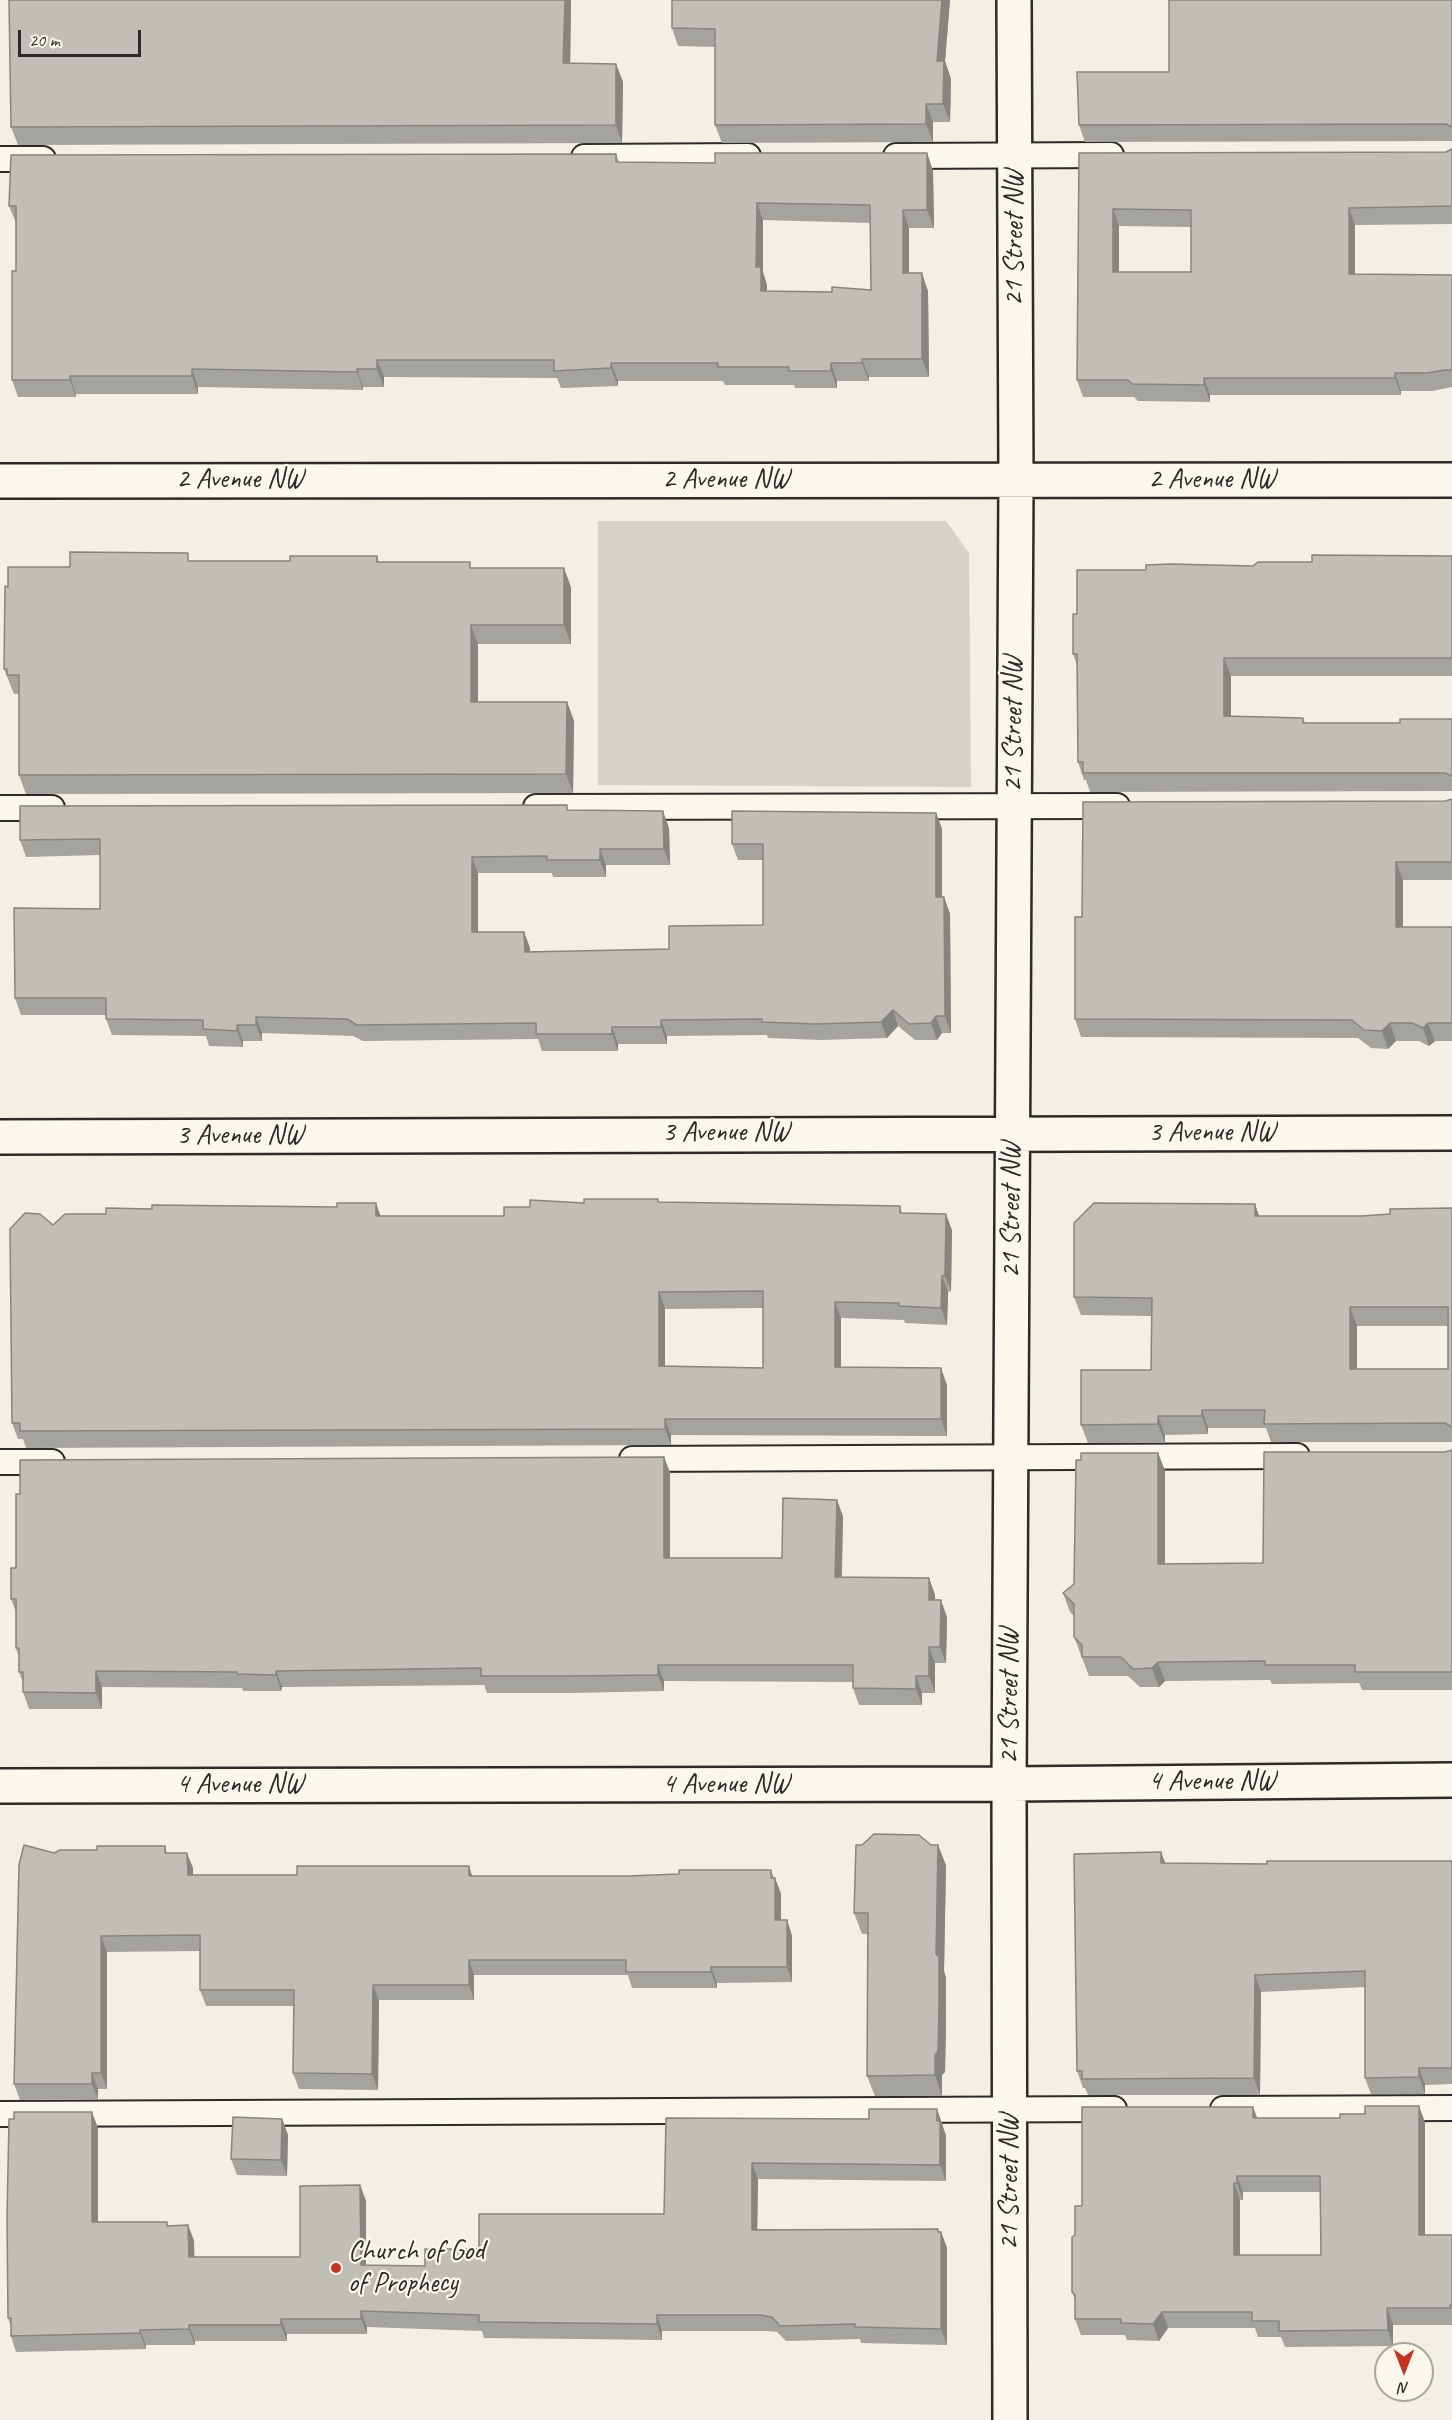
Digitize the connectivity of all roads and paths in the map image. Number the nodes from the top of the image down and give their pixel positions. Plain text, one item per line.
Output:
1 (1014, 0) edge
2 (1015, 155) junction
3 (1132, 155) edge
4 (766, 156) edge
5 (874, 156) edge
6 (562, 157) edge
7 (0, 159) edge
8 (60, 159) edge
9 (1016, 480) junction
10 (1452, 480) edge
11 (0, 481) edge
12 (1013, 806) junction
13 (1143, 806) edge
14 (514, 807) edge
15 (0, 808) edge
16 (72, 808) edge
17 (1012, 1132) junction
18 (1452, 1133) edge
19 (0, 1137) edge
20 (1320, 1456) edge
21 (1012, 1458) junction
22 (609, 1460) edge
23 (0, 1462) edge
24 (72, 1462) edge
25 (1452, 1780) edge
26 (1009, 1784) junction
27 (0, 1786) edge
28 (1452, 2108) edge
29 (1142, 2109) edge
30 (1202, 2109) edge
31 (1010, 2110) junction
32 (0, 2114) edge
33 (1010, 2420) edge

1 - 2 street, 21 Street NW
2 - 3 lane
2 - 5 lane
2 - 9 street, 21 Street NW
4 - 6 lane
7 - 8 lane
9 - 10 street, 2 Avenue NW
9 - 11 street, 2 Avenue NW
9 - 12 street, 21 Street NW
12 - 13 lane
12 - 14 lane
12 - 17 street, 21 Street NW
15 - 16 lane
17 - 18 street, 3 Avenue NW
17 - 19 street, 3 Avenue NW
17 - 21 street, 21 Street NW
20 - 21 lane
21 - 22 lane
21 - 26 street, 21 Street NW
23 - 24 lane
25 - 26 street, 4 Avenue NW
26 - 27 street, 4 Avenue NW
26 - 31 street, 21 Street NW
28 - 30 lane
29 - 31 lane
31 - 32 lane
31 - 33 street, 21 Street NW

